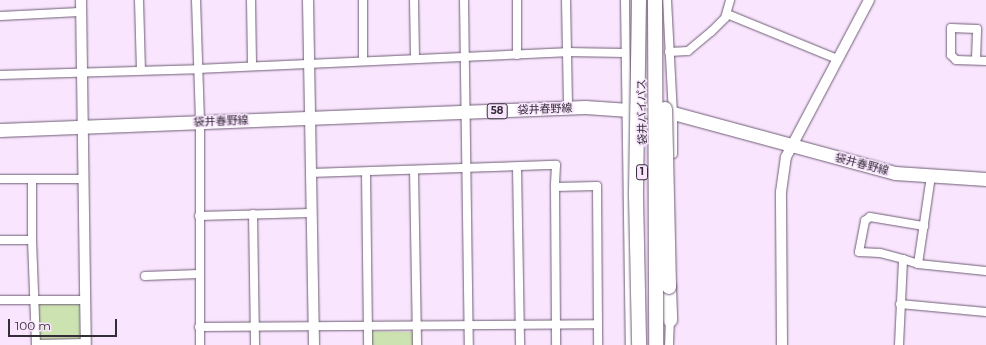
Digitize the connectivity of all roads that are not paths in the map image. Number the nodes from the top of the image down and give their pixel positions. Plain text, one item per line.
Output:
1 (80, 0) edge
2 (139, 0) edge
3 (196, 0) edge
4 (251, 0) edge
5 (308, 0) edge
6 (363, 0) edge
7 (414, 0) edge
8 (464, 0) edge
9 (517, 0) edge
10 (566, 0) edge
11 (625, 0) edge
12 (639, 0) edge
13 (730, 0) edge
14 (869, 0) edge
15 (659, 2) edge
16 (80, 12) junction
17 (727, 14) junction
18 (0, 16) edge
19 (566, 52) junction
20 (669, 52) junction
21 (625, 53) junction
22 (517, 55) junction
23 (465, 57) junction
24 (415, 59) junction
25 (837, 59) junction
26 (976, 60) junction
27 (363, 61) junction
28 (986, 61) edge
29 (309, 62) junction
30 (252, 66) junction
31 (197, 69) junction
32 (141, 70) junction
33 (80, 74) junction
34 (0, 75) edge
35 (568, 108) junction
36 (628, 110) junction
37 (465, 112) junction
38 (673, 113) junction
39 (309, 118) junction
40 (200, 122) junction
41 (83, 127) junction
42 (0, 130) edge
43 (792, 145) junction
44 (517, 167) junction
45 (465, 168) junction
46 (414, 170) junction
47 (366, 172) junction
48 (310, 173) junction
49 (931, 176) junction
50 (0, 179) edge
51 (986, 179) edge
52 (32, 180) junction
53 (84, 180) junction
54 (555, 187) junction
55 (310, 213) junction
56 (253, 214) junction
57 (198, 216) junction
58 (924, 226) junction
59 (0, 240) edge
60 (32, 240) junction
61 (903, 260) junction
62 (918, 264) junction
63 (986, 271) edge
64 (199, 274) junction
65 (145, 276) dead end
66 (0, 300) edge
67 (85, 300) junction
68 (35, 301) junction
69 (900, 304) junction
70 (986, 312) edge
71 (670, 320) junction
72 (557, 324) junction
73 (598, 324) junction
74 (469, 325) junction
75 (519, 325) junction
76 (416, 326) junction
77 (199, 327) junction
78 (368, 327) junction
79 (255, 328) junction
80 (314, 328) junction
81 (36, 344) edge
82 (86, 344) edge
83 (200, 345) edge
84 (255, 345) edge
85 (314, 345) edge
86 (368, 345) edge
87 (417, 345) edge
88 (469, 345) edge
89 (520, 345) edge
90 (556, 345) edge
91 (598, 345) edge
92 (630, 345) edge
93 (639, 345) edge
94 (644, 345) edge
95 (656, 345) edge
96 (670, 345) edge
97 (782, 345) edge
98 (899, 345) edge

1 - 16 street
2 - 32 street
3 - 31 street
4 - 30 street
5 - 29 street
6 - 27 street
7 - 24 street
8 - 23 street
9 - 22 street
10 - 19 street
11 - 21 street
12 - 93 highway, bridge
12 - 94 highway, 袋井バイパス / 1, bridge
13 - 17 street
14 - 25 street
15 - 20 street
15 - 71 highway, bridge
15 - 95 highway, 袋井バイパス / 1, bridge
16 - 18 street
16 - 33 street
17 - 20 street
17 - 25 street
19 - 21 street
19 - 22 street
19 - 35 street
20 - 38 street
21 - 36 street
22 - 23 street
23 - 24 street
23 - 37 street
24 - 27 street
25 - 43 street
26 - 26 street
26 - 28 street
27 - 29 street
29 - 30 street
29 - 39 street
30 - 31 street
31 - 32 street
31 - 40 street
32 - 33 street
33 - 34 street
33 - 41 street
35 - 36 main road, 袋井春野線 / 58
35 - 37 main road, 袋井春野線 / 58
36 - 38 main road, 袋井春野線 / 58
36 - 92 street
37 - 39 main road, 袋井春野線 / 58
37 - 45 street
38 - 43 main road, 袋井春野線 / 58
38 - 71 street
39 - 40 main road, 袋井春野線 / 58
39 - 48 street
40 - 41 main road, 袋井春野線 / 58
40 - 57 street
41 - 42 main road, 袋井春野線 / 58
41 - 53 street
43 - 49 main road, 袋井春野線 / 58
43 - 97 street
44 - 45 street
44 - 54 street
44 - 75 street
45 - 46 street
45 - 74 street
46 - 47 street
46 - 76 street
47 - 48 street
47 - 78 street
48 - 55 street
49 - 51 main road, 袋井春野線 / 58
49 - 58 street
50 - 52 street
52 - 53 street
52 - 60 street
53 - 67 street
54 - 72 street
54 - 73 street
55 - 56 street
55 - 80 street
56 - 57 street
56 - 79 street
57 - 64 street
58 - 61 street
58 - 62 street
59 - 60 street
60 - 68 street
61 - 62 street
61 - 69 street
62 - 63 street
64 - 65 street
64 - 77 street
66 - 68 street
67 - 68 street
67 - 82 street
68 - 81 street
69 - 70 street
69 - 98 street
71 - 96 street
72 - 73 street
72 - 75 street
72 - 90 street
73 - 91 street
74 - 75 street
74 - 76 street
74 - 88 street
75 - 89 street
76 - 78 street
76 - 87 street
77 - 79 street
77 - 83 street
78 - 80 street
78 - 86 street
79 - 80 street
79 - 84 street
80 - 85 street
81 - 82 street

